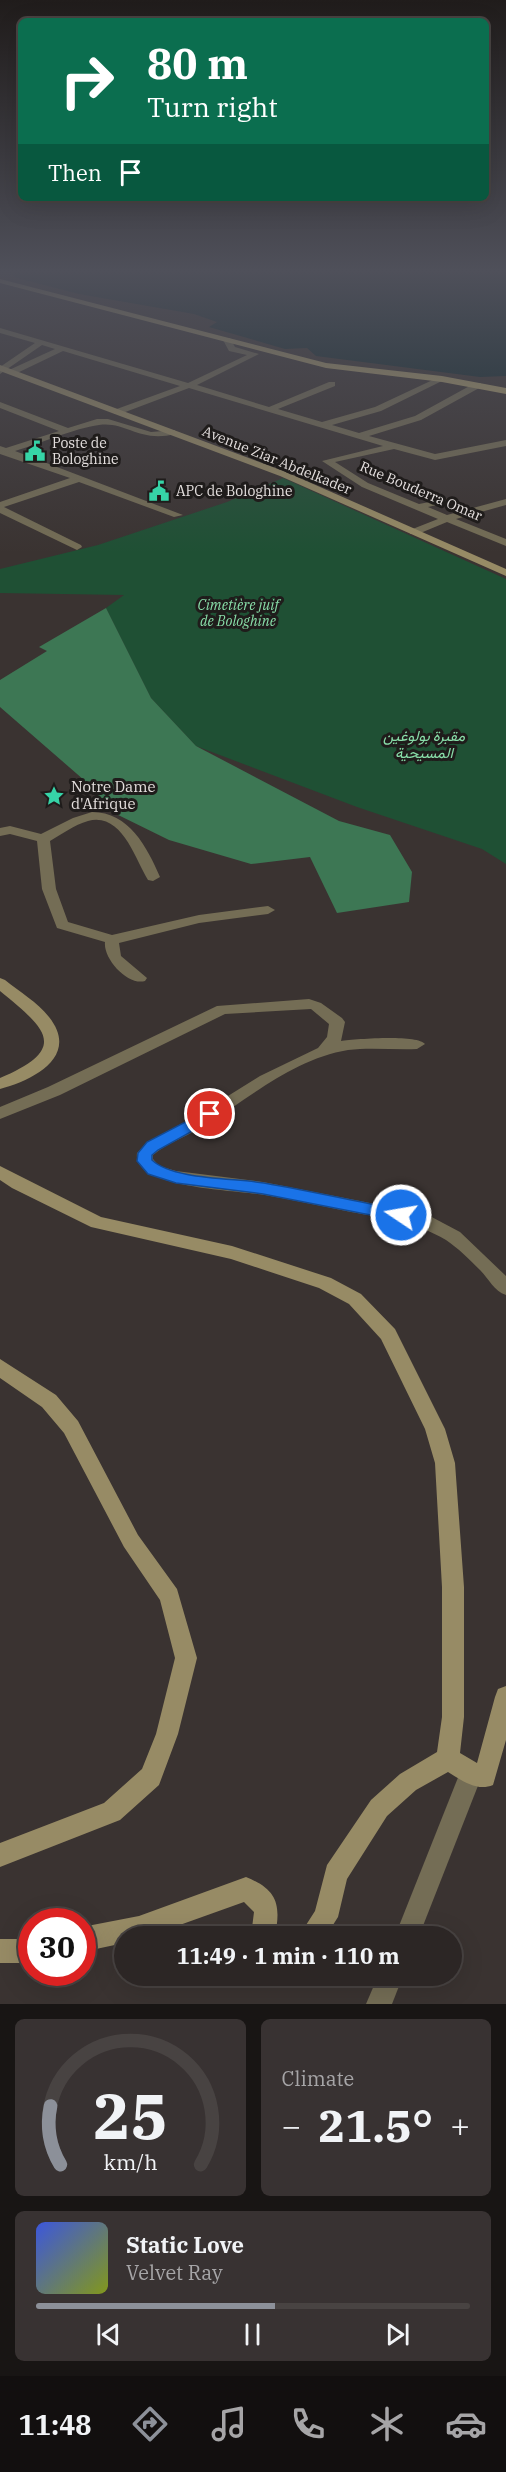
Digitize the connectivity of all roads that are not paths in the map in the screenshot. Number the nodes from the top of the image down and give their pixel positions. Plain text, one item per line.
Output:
1 (124, 367) edge
2 (229, 367) edge
3 (339, 367) edge
4 (4, 370) edge
5 (442, 379) junction
6 (332, 384) dead end
7 (478, 385) junction
8 (188, 386) junction
9 (506, 391) edge
10 (0, 405) edge
11 (271, 409) junction
12 (117, 412) junction
13 (325, 424) junction
14 (67, 431) junction
15 (172, 432) junction
16 (361, 435) junction
17 (506, 443) edge
18 (393, 446) junction
19 (2, 451) edge
20 (80, 478) junction
21 (447, 500) dead end
22 (506, 502) edge
23 (0, 507) edge
24 (418, 507) junction
25 (178, 515) dead end
26 (448, 518) junction
27 (414, 531) junction
28 (506, 543) edge
29 (77, 547) dead end
30 (506, 573) edge
31 (0, 832) edge
32 (43, 839) junction
33 (153, 877) dead end
34 (268, 910) dead end
35 (112, 940) junction
36 (140, 978) dead end
37 (0, 983) edge
38 (417, 1044) dead end
39 (324, 1050) junction
40 (0, 1084) edge
41 (0, 1113) edge
42 (0, 1172) edge
43 (506, 1288) edge
44 (0, 1367) edge
45 (506, 1697) edge
46 (448, 1759) junction
47 (471, 1773) junction
48 (0, 1855) edge
49 (144, 1926) edge
50 (264, 1926) edge
51 (319, 1926) edge
52 (411, 1926) edge
53 (114, 1933) edge
54 (96, 1937) edge
55 (0, 1951) edge
56 (18, 1951) edge
57 (387, 1986) edge
58 (379, 2004) edge

1 - 8 street
2 - 8 street
3 - 5 main road
4 - 12 street, Avenue Ziar Abdelkader
5 - 7 main road
5 - 13 street
6 - 11 street
7 - 9 main road
7 - 16 street
8 - 11 street
8 - 12 street
10 - 14 street
11 - 13 street
12 - 15 street, Avenue Ziar Abdelkader
13 - 16 street
14 - 15 street
14 - 19 street
15 - 27 street, Avenue Ziar Abdelkader
16 - 18 street
17 - 18 street
18 - 24 street, Rue Bouderra Omar
19 - 20 street
20 - 23 street
20 - 25 street
21 - 24 street
22 - 26 street
23 - 29 street
24 - 26 street, Rue Bouderra Omar
26 - 27 street
26 - 28 street, Rue Bouderra Omar
27 - 30 street, Avenue Ziar Abdelkader
31 - 32 street
32 - 33 street
32 - 35 street
34 - 35 street
35 - 36 street
37 - 40 street
38 - 39 street
39 - 41 street
39 - 43 street
42 - 46 street
44 - 48 street
45 - 47 street
46 - 47 street
46 - 51 street
47 - 52 street
49 - 50 street
53 - 54 street
55 - 56 street
57 - 58 street

